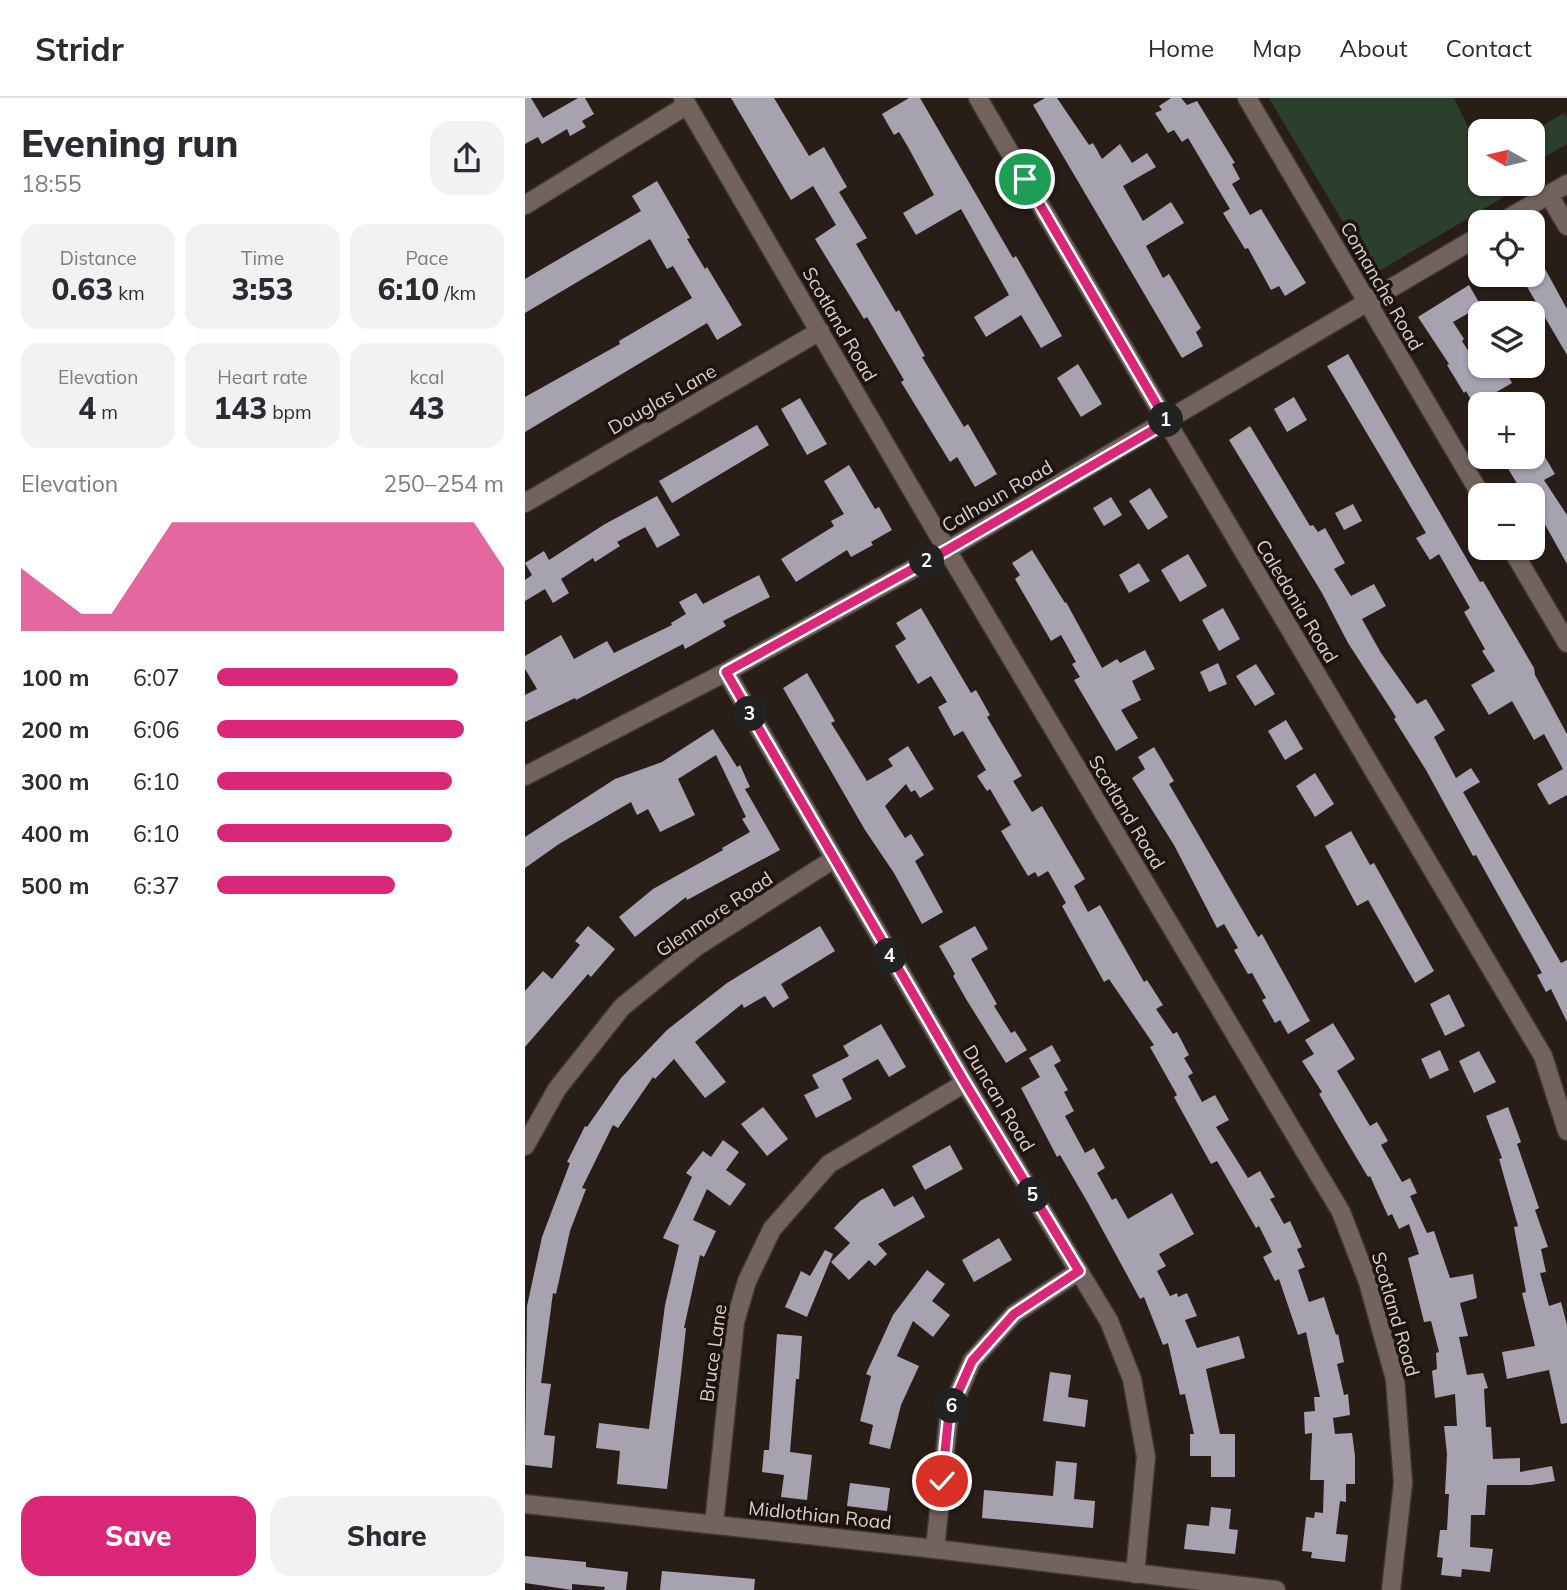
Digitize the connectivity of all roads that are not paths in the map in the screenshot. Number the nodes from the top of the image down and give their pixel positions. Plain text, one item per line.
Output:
1 (978, 98) edge
2 (1247, 98) edge
3 (685, 101) edge
4 (1567, 184) edge
5 (1549, 195) junction
6 (525, 205) edge
7 (1523, 210) edge
8 (1567, 226) edge
9 (1468, 243) edge
10 (1367, 302) junction
11 (820, 331) junction
12 (1167, 422) junction
13 (1474, 483) edge
14 (525, 503) edge
15 (947, 550) junction
16 (1518, 560) edge
17 (1567, 643) edge
18 (726, 672) junction
19 (525, 776) edge
20 (834, 859) junction
21 (965, 1083) junction
22 (1567, 1131) edge
23 (525, 1146) edge
24 (1079, 1271) junction
25 (525, 1504) edge
26 (714, 1524) junction
27 (935, 1549) junction
28 (1135, 1574) junction
29 (1276, 1590) edge
30 (1391, 1590) edge

1 - 12 street, Caledonia Road
2 - 10 street, Comanche Road
3 - 6 street
3 - 11 street, Scotland Road
4 - 5 street
5 - 7 street
5 - 8 street
9 - 10 street, Calhoun Road
10 - 12 street, Calhoun Road
10 - 13 street, Comanche Road
11 - 14 street, Douglas Lane
11 - 15 street, Scotland Road
12 - 15 street, Calhoun Road
12 - 22 street, Caledonia Road
15 - 18 street, Calhoun Road
15 - 30 street, Scotland Road
16 - 17 street
18 - 19 street, Calhoun Road
18 - 20 street, Duncan Road
20 - 21 street, Duncan Road
20 - 23 street, Glenmore Road
21 - 24 street, Duncan Road
21 - 26 street, Bruce Lane
24 - 27 street
24 - 28 street, Duncan Road
25 - 26 street, Midlothian Road
26 - 27 street, Midlothian Road
27 - 28 street, Midlothian Road
28 - 29 street, Midlothian Road

